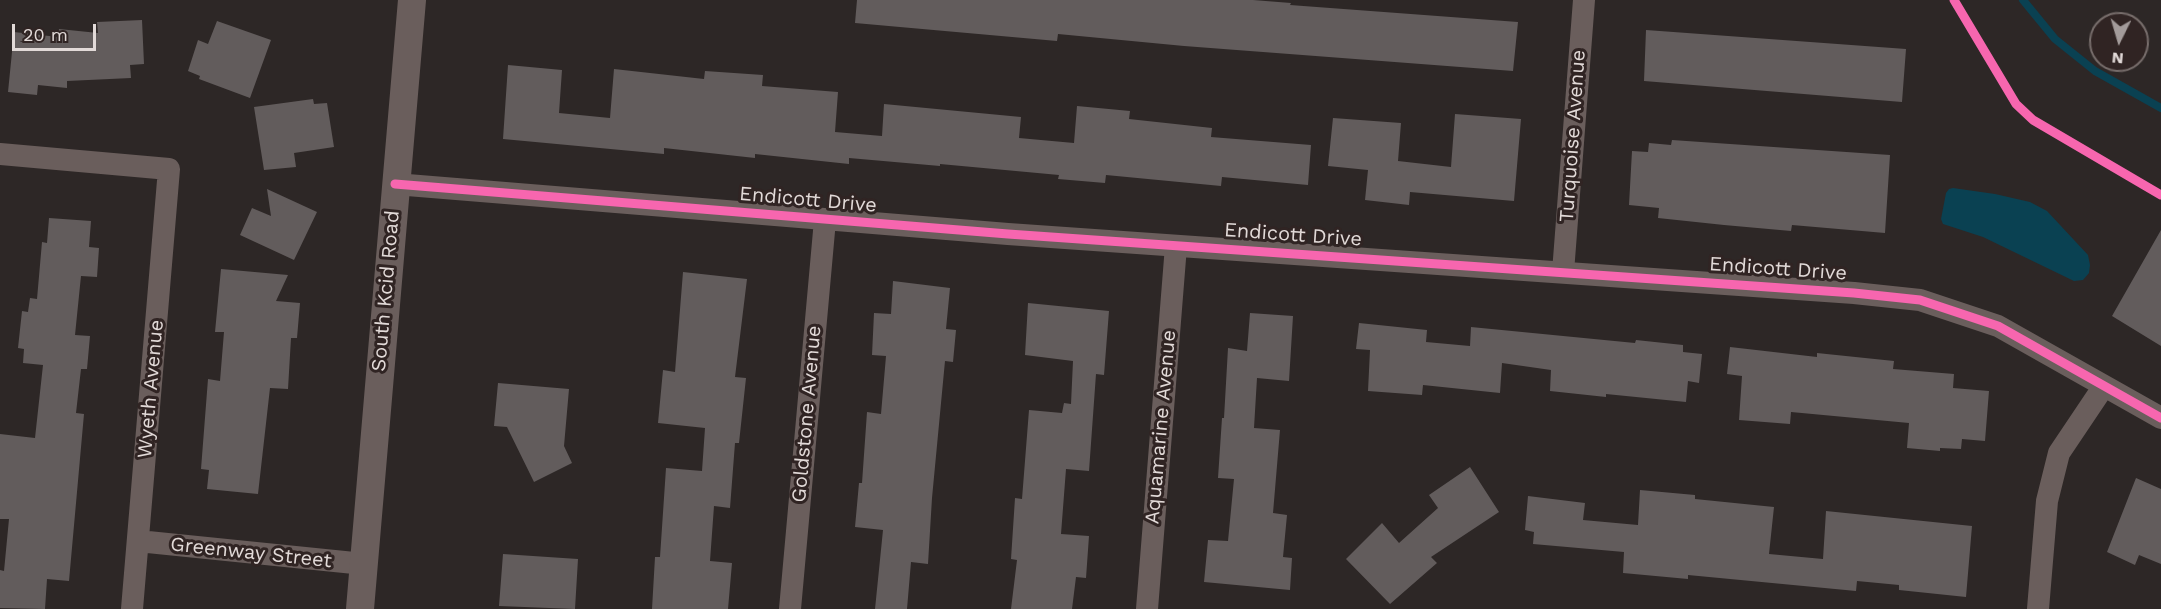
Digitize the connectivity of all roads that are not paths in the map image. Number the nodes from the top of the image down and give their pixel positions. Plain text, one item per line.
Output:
1 (412, 0) edge
2 (1584, 0) edge
3 (0, 154) edge
4 (395, 184) junction
5 (825, 220) junction
6 (1176, 246) junction
7 (1563, 272) junction
8 (2104, 386) junction
9 (2161, 418) edge
10 (138, 541) junction
11 (364, 564) junction
12 (132, 609) edge
13 (360, 609) edge
14 (790, 609) edge
15 (1147, 609) edge
16 (2038, 609) edge

1 - 4 street, South Kcid Road
2 - 7 street, Turquoise Avenue
3 - 10 street, Wyeth Avenue
4 - 5 street, Endicott Drive
4 - 11 street, South Kcid Road
5 - 6 street, Endicott Drive
5 - 14 street, Goldstone Avenue
6 - 7 street, Endicott Drive
6 - 15 street, Aquamarine Avenue
7 - 8 street, Endicott Drive
8 - 9 street, Endicott Drive
8 - 16 street
10 - 11 street, Greenway Street
10 - 12 street, Wyeth Avenue
11 - 13 street, South Kcid Road

